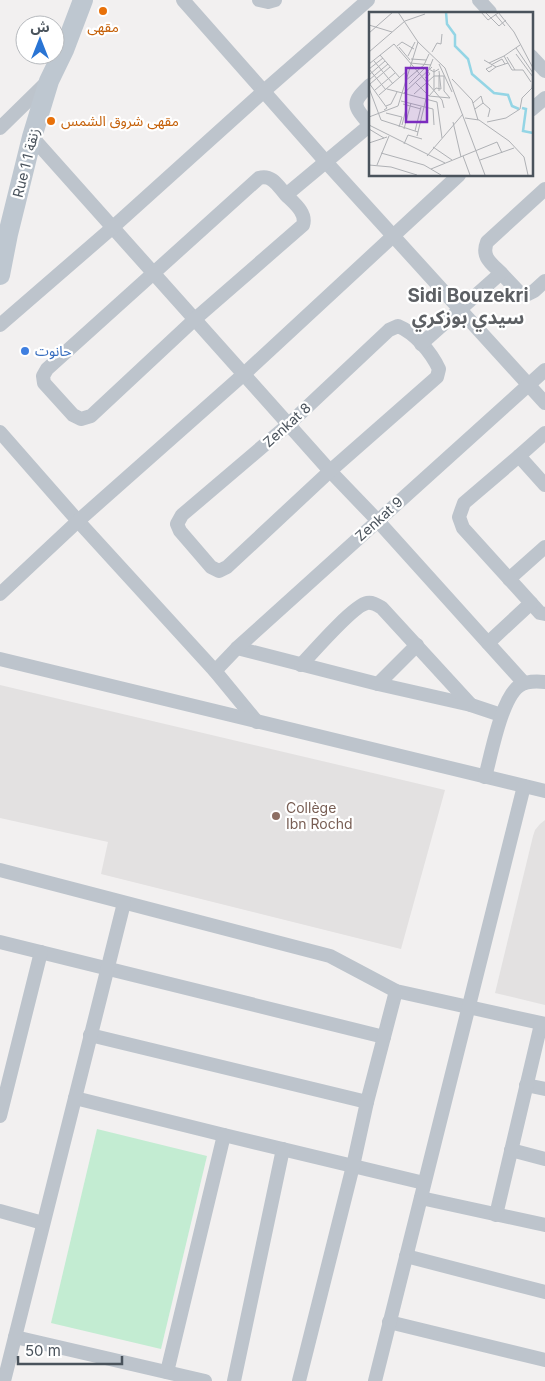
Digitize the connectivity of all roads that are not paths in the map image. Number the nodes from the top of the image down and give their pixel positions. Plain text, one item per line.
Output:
1 (82, 0) edge
2 (183, 0) edge
3 (260, 0) edge
4 (275, 0) edge
5 (368, 0) edge
6 (479, 0) edge
7 (489, 12) edge
8 (532, 57) edge
9 (545, 71) edge
10 (48, 80) junction
11 (369, 86) edge
12 (264, 91) junction
13 (545, 98) edge
14 (532, 109) edge
15 (369, 124) edge
16 (369, 126) edge
17 (0, 128) edge
18 (32, 137) junction
19 (326, 162) junction
20 (458, 176) edge
21 (545, 190) edge
22 (286, 195) junction
23 (112, 228) junction
24 (393, 235) junction
25 (501, 273) junction
26 (0, 274) edge
27 (154, 274) junction
28 (545, 281) edge
29 (460, 310) junction
30 (196, 320) junction
31 (0, 325) edge
32 (421, 344) junction
33 (545, 370) edge
34 (244, 374) junction
35 (528, 386) junction
36 (545, 403) edge
37 (289, 424) junction
38 (0, 432) edge
39 (545, 433) edge
40 (519, 456) junction
41 (330, 471) junction
42 (545, 485) edge
43 (377, 520) junction
44 (78, 521) junction
45 (545, 547) edge
46 (509, 579) junction
47 (0, 594) edge
48 (535, 610) edge
49 (488, 643) junction
50 (417, 645) junction
51 (236, 648) junction
52 (0, 659) edge
53 (301, 665) junction
54 (215, 671) junction
55 (545, 682) edge
56 (524, 683) junction
57 (378, 684) junction
58 (471, 705) junction
59 (502, 716) junction
60 (257, 722) junction
61 (485, 777) junction
62 (524, 786) junction
63 (545, 791) edge
64 (0, 870) edge
65 (124, 903) junction
66 (0, 942) edge
67 (41, 952) junction
68 (107, 968) junction
69 (396, 991) junction
70 (468, 1008) junction
71 (543, 1024) edge
72 (90, 1035) junction
73 (384, 1037) junction
74 (526, 1086) junction
75 (545, 1089) edge
76 (75, 1098) junction
77 (367, 1102) junction
78 (0, 1116) edge
79 (224, 1135) junction
80 (283, 1149) junction
81 (511, 1150) junction
82 (545, 1159) edge
83 (353, 1166) junction
84 (424, 1183) junction
85 (420, 1198) junction
86 (0, 1211) edge
87 (496, 1215) junction
88 (43, 1223) junction
89 (545, 1225) edge
90 (406, 1256) junction
91 (545, 1292) edge
92 (389, 1322) junction
93 (14, 1337) junction
94 (545, 1360) edge
95 (167, 1372) junction
96 (4, 1381) edge
97 (205, 1381) edge
98 (234, 1381) edge
99 (299, 1381) edge
100 (375, 1381) edge

1 - 10 street, Rue 1 زنقة 1
2 - 12 street
3 - 4 street
5 - 12 street
6 - 7 street
8 - 9 street
10 - 17 street
10 - 18 street, Rue 1 زنقة 1
11 - 15 street
12 - 19 street
12 - 23 street
13 - 14 street
16 - 19 street
18 - 23 street
18 - 26 street, Rue 1 زنقة 1
19 - 22 street
19 - 24 street
20 - 24 street
21 - 25 street
22 - 27 street
22 - 30 street
23 - 27 street
23 - 31 street
24 - 29 street
24 - 34 street
25 - 28 street
25 - 29 street
27 - 30 street
27 - 30 street
29 - 32 street
29 - 35 street
30 - 34 street
32 - 37 street, Zenkat 8
32 - 41 street
33 - 35 street, Zenkat 9
34 - 37 street
34 - 44 street
35 - 36 street
35 - 43 street, Zenkat 9
37 - 41 street
37 - 41 street, Zenkat 8
38 - 44 street
39 - 40 street
40 - 42 street
40 - 46 street
41 - 43 street
43 - 49 street
43 - 51 street, Zenkat 9
44 - 47 street
44 - 54 street
45 - 46 street
46 - 48 street
48 - 49 street
49 - 56 street
50 - 53 street
50 - 57 street
50 - 58 street
51 - 53 street
51 - 54 street, Zenkat 9
52 - 60 street
53 - 57 street
54 - 60 street
55 - 56 street
56 - 59 street
57 - 58 street
58 - 59 street
59 - 61 street
60 - 61 street
61 - 62 street
62 - 63 street
62 - 70 street
64 - 65 street
65 - 68 street
65 - 69 street
66 - 67 street
67 - 68 street
67 - 78 street
68 - 72 street
68 - 73 street
69 - 70 street
69 - 73 street
70 - 71 street
70 - 84 street
71 - 74 street
72 - 76 street
72 - 77 street
73 - 77 street
74 - 75 street
74 - 81 street
76 - 79 street
76 - 88 street
77 - 83 street
79 - 80 street
79 - 95 street
80 - 83 street
80 - 98 street
81 - 82 street
81 - 87 street
83 - 84 street
83 - 99 street
84 - 85 street
85 - 87 street
85 - 90 street
86 - 88 street
87 - 89 street
88 - 93 street
90 - 91 street
90 - 92 street
92 - 94 street
92 - 100 street
93 - 95 street
93 - 96 street
95 - 97 street

